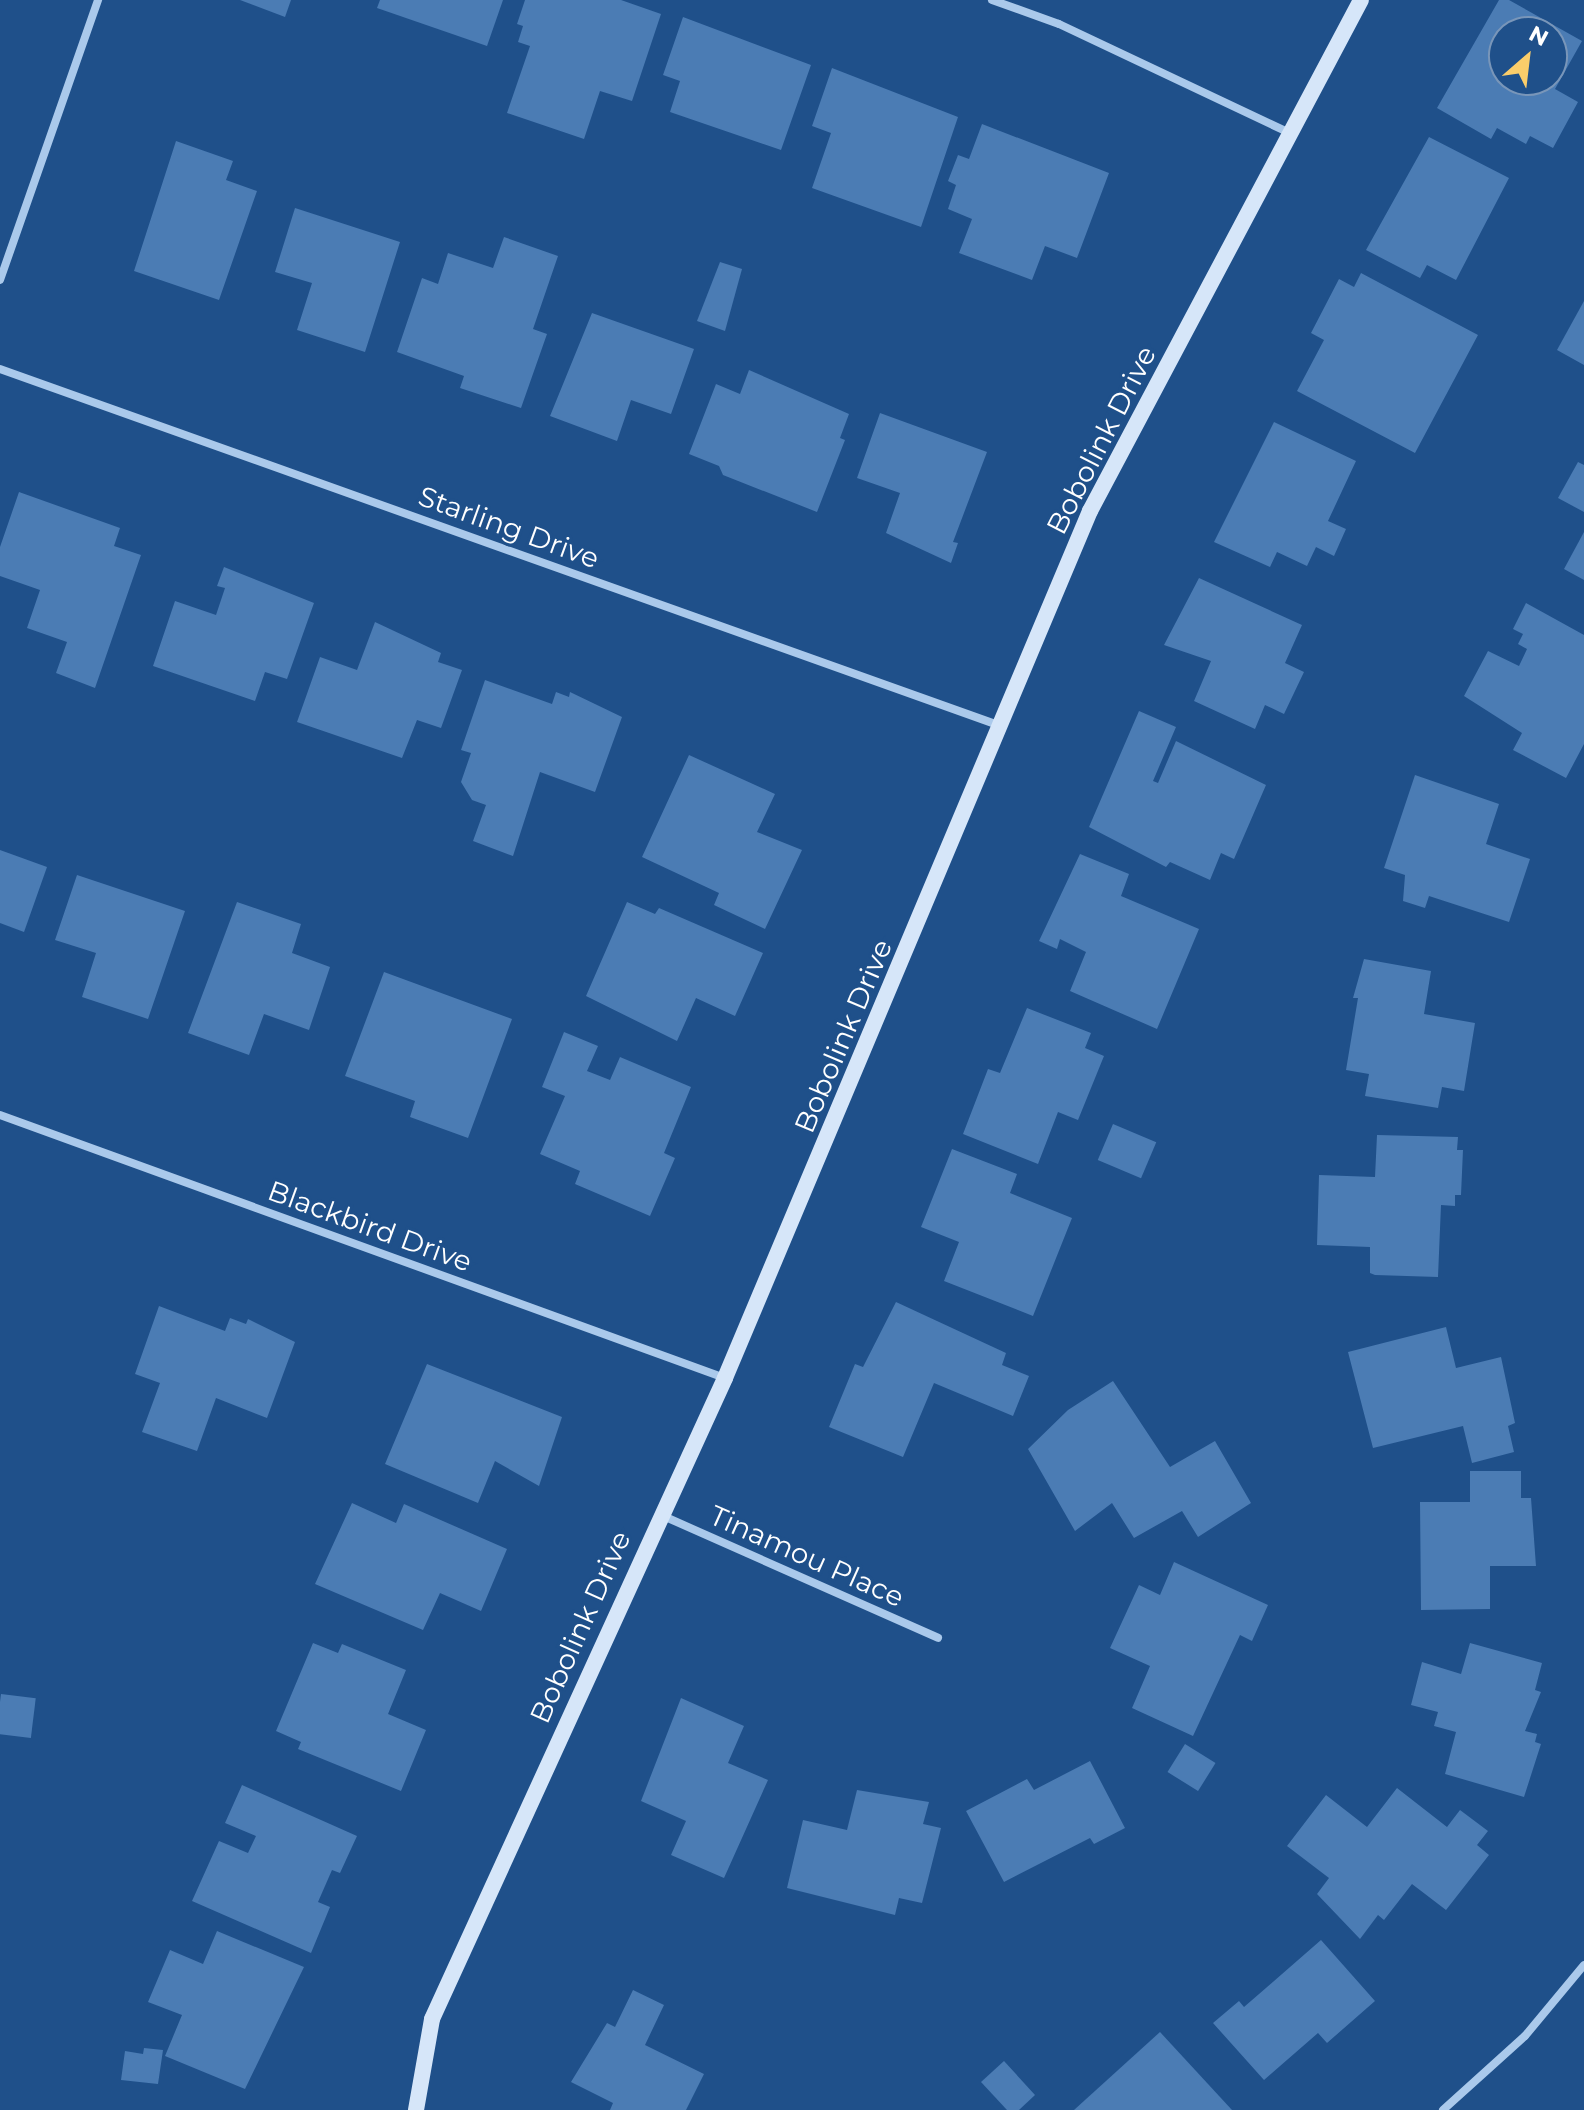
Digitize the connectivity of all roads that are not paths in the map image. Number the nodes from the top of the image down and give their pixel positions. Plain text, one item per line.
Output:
1 (98, 0) edge
2 (992, 0) edge
3 (1361, 0) edge
4 (1290, 134) junction
5 (0, 280) edge
6 (0, 369) edge
7 (1002, 726) junction
8 (0, 1115) edge
9 (725, 1378) junction
10 (659, 1514) junction
11 (938, 1638) dead end
12 (1584, 1965) edge
13 (416, 2110) edge
14 (1443, 2110) edge

1 - 5 street
2 - 4 street
3 - 4 street, Bobolink Drive
4 - 7 street, Bobolink Drive
6 - 7 street, Starling Drive
7 - 9 street, Bobolink Drive
8 - 9 street, Blackbird Drive
9 - 10 street, Bobolink Drive
10 - 11 street, Tinamou Place
10 - 13 street, Bobolink Drive
12 - 14 street

